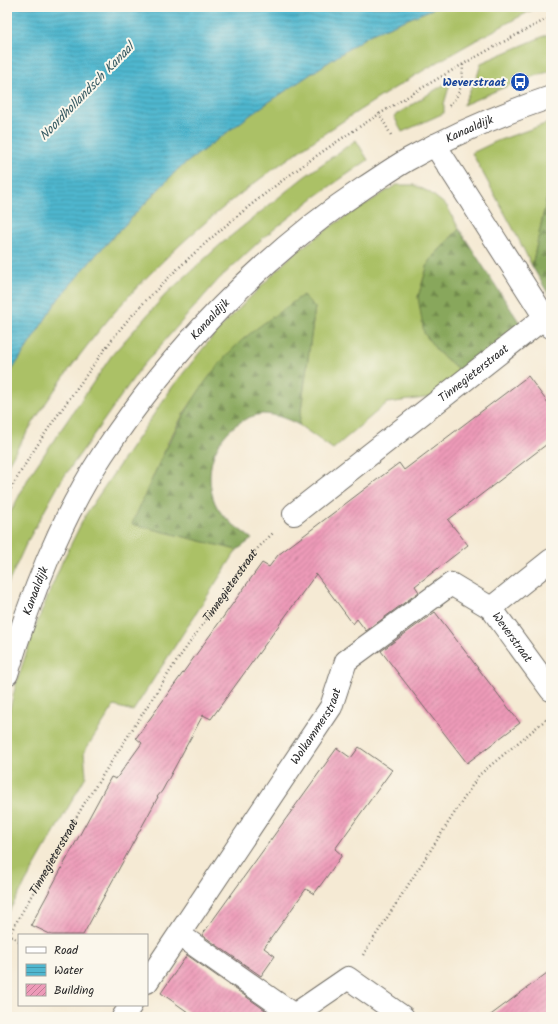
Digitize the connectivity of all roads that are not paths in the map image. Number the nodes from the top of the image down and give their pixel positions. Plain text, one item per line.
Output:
1 (551, 97) edge
2 (435, 145) junction
3 (548, 322) edge
4 (294, 514) road end
5 (551, 560) edge
6 (491, 608) junction
7 (7, 674) edge
8 (551, 690) edge
9 (180, 935) junction
10 (148, 981) edge
11 (130, 1006) edge
12 (123, 1017) edge
13 (404, 1017) edge

1 - 2 street, Kanaaldijk
2 - 3 street
2 - 7 street, Kanaaldijk
3 - 4 street, Tinnegieterstraat
5 - 6 street, Weverstraat
6 - 8 street, Weverstraat
6 - 9 street, Wolkammerstraat
9 - 10 street, Wolkammerstraat
9 - 13 street
11 - 12 street

